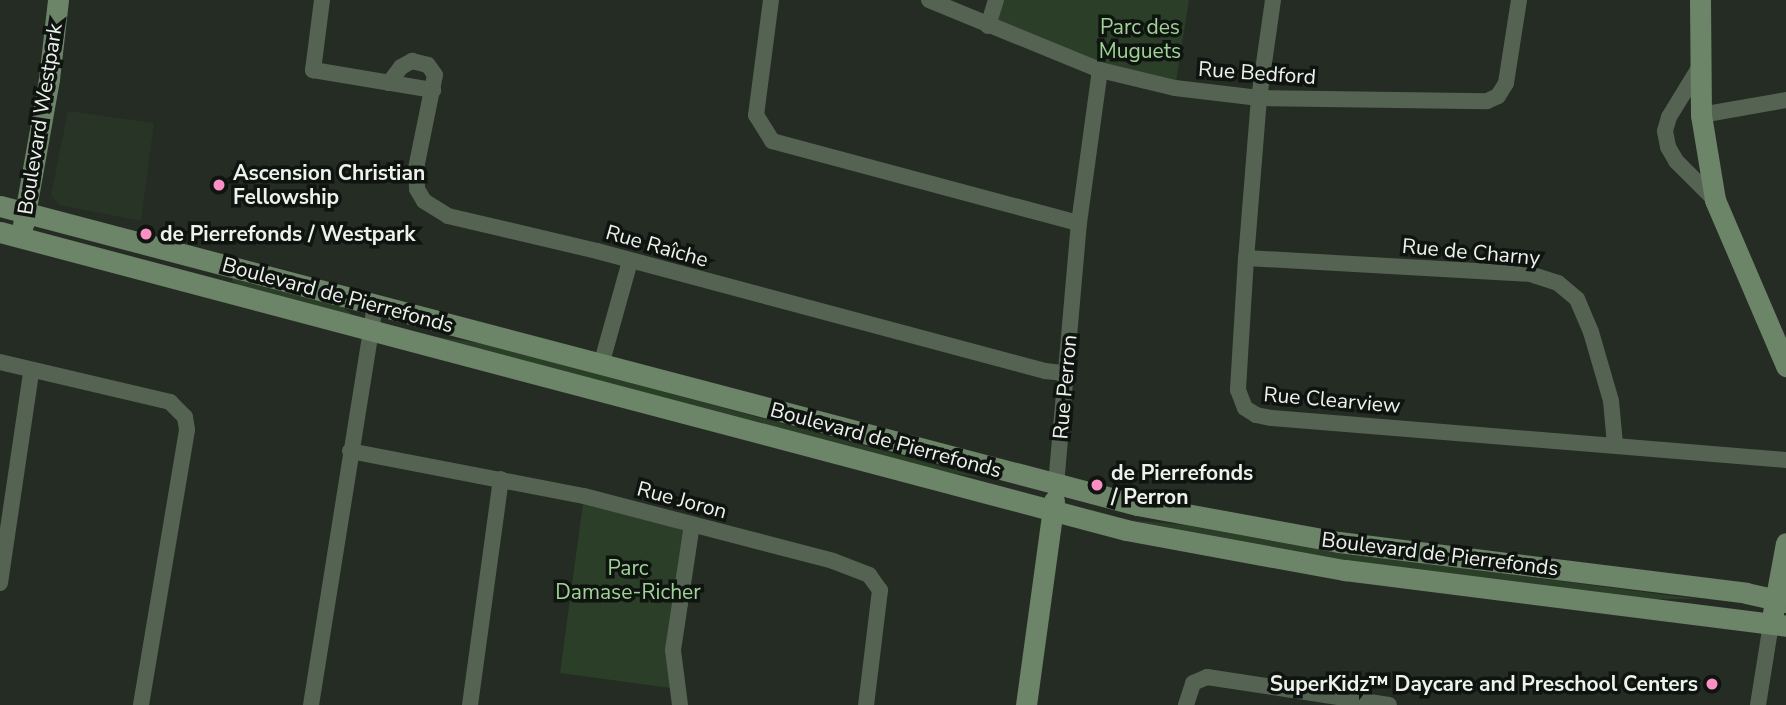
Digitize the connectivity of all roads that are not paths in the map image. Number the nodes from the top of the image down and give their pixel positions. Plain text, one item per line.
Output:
1 (58, 0) edge
2 (321, 0) edge
3 (771, 0) edge
4 (929, 0) edge
5 (996, 0) edge
6 (1273, 0) edge
7 (1519, 0) edge
8 (1700, 0) edge
9 (988, 26) junction
10 (1699, 68) junction
11 (1100, 69) junction
12 (389, 83) junction
13 (433, 90) junction
14 (1259, 98) junction
15 (1786, 100) edge
16 (1701, 115) junction
17 (1715, 200) junction
18 (0, 206) edge
19 (26, 212) junction
20 (1079, 223) junction
21 (0, 232) edge
22 (21, 238) junction
23 (1246, 258) junction
24 (630, 261) junction
25 (375, 305) junction
26 (369, 332) junction
27 (0, 362) edge
28 (601, 365) junction
29 (1786, 366) edge
30 (31, 372) junction
31 (1065, 373) junction
32 (1615, 444) junction
33 (350, 451) junction
34 (1786, 460) edge
35 (501, 479) junction
36 (1056, 485) junction
37 (1053, 513) junction
38 (691, 524) junction
39 (1786, 543) edge
40 (0, 583) edge
41 (1781, 601) edge
42 (1779, 625) edge
43 (141, 705) edge
44 (311, 705) edge
45 (470, 705) edge
46 (680, 705) edge
47 (866, 705) edge
48 (1026, 705) edge
49 (1186, 705) edge
50 (1389, 705) edge
51 (1758, 705) edge

1 - 19 main road, Boulevard Westpark
2 - 12 street
3 - 20 street
4 - 9 street, Rue Bedford
5 - 9 street
6 - 14 street, Rue Clearview
7 - 14 street, Rue Bedford
8 - 10 main road
9 - 11 street, Rue Bedford
10 - 16 main road
10 - 17 street
11 - 14 street, Rue Bedford
11 - 20 street, Rue Perron
12 - 13 street
12 - 13 street
13 - 24 street, Rue Raîche
14 - 23 street, Rue Clearview
15 - 16 street
16 - 17 main road
17 - 29 main road
18 - 19 main road, Boulevard de Pierrefonds
19 - 22 main road, Boulevard Westpark
19 - 25 main road, Boulevard de Pierrefonds
20 - 31 street, Rue Perron
21 - 22 main road, Boulevard de Pierrefonds
22 - 26 main road, Boulevard de Pierrefonds
23 - 32 street, Rue de Charny
23 - 32 street, Rue Clearview
24 - 28 street
24 - 31 street, Rue Raîche
25 - 26 street
25 - 28 main road, Boulevard de Pierrefonds
26 - 33 street
26 - 37 main road, Boulevard de Pierrefonds
27 - 30 street
28 - 36 main road, Boulevard de Pierrefonds
30 - 40 street
30 - 43 street
31 - 36 street, Rue Perron
32 - 34 street, Rue Clearview
33 - 35 street, Rue Joron
33 - 44 street
35 - 38 street, Rue Joron
35 - 45 street
36 - 37 main road, Rue Perron
36 - 41 main road, Boulevard de Pierrefonds
37 - 42 main road, Boulevard de Pierrefonds
37 - 48 main road, Rue Perron
38 - 46 street
38 - 47 street, Rue Joron
39 - 41 main road
41 - 42 main road
42 - 51 street
49 - 50 street

